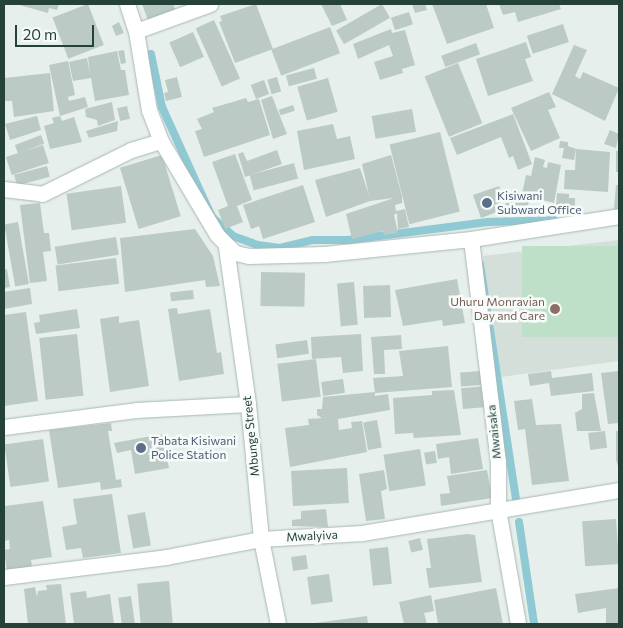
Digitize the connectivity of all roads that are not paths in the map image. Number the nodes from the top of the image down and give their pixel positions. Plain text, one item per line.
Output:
1 (127, 4) edge
2 (210, 4) edge
3 (136, 31) junction
4 (161, 141) junction
5 (4, 189) edge
6 (619, 216) edge
7 (471, 239) junction
8 (226, 247) junction
9 (248, 404) junction
10 (4, 426) edge
11 (619, 490) edge
12 (498, 510) junction
13 (261, 539) junction
14 (4, 577) edge
15 (278, 624) edge
16 (518, 624) edge

1 - 3 street
2 - 3 street
3 - 4 street
4 - 5 street
4 - 8 street
6 - 7 street
7 - 8 street
7 - 12 street, Mwaisaka
8 - 9 street, Mbunge Street
9 - 10 street
9 - 13 street, Mbunge Street
11 - 12 street, Mwalyiva
12 - 13 street, Mwalyiva
12 - 16 street, Mwaisaka
13 - 14 street, Mwalyiva
13 - 15 street, Mbunge Street

